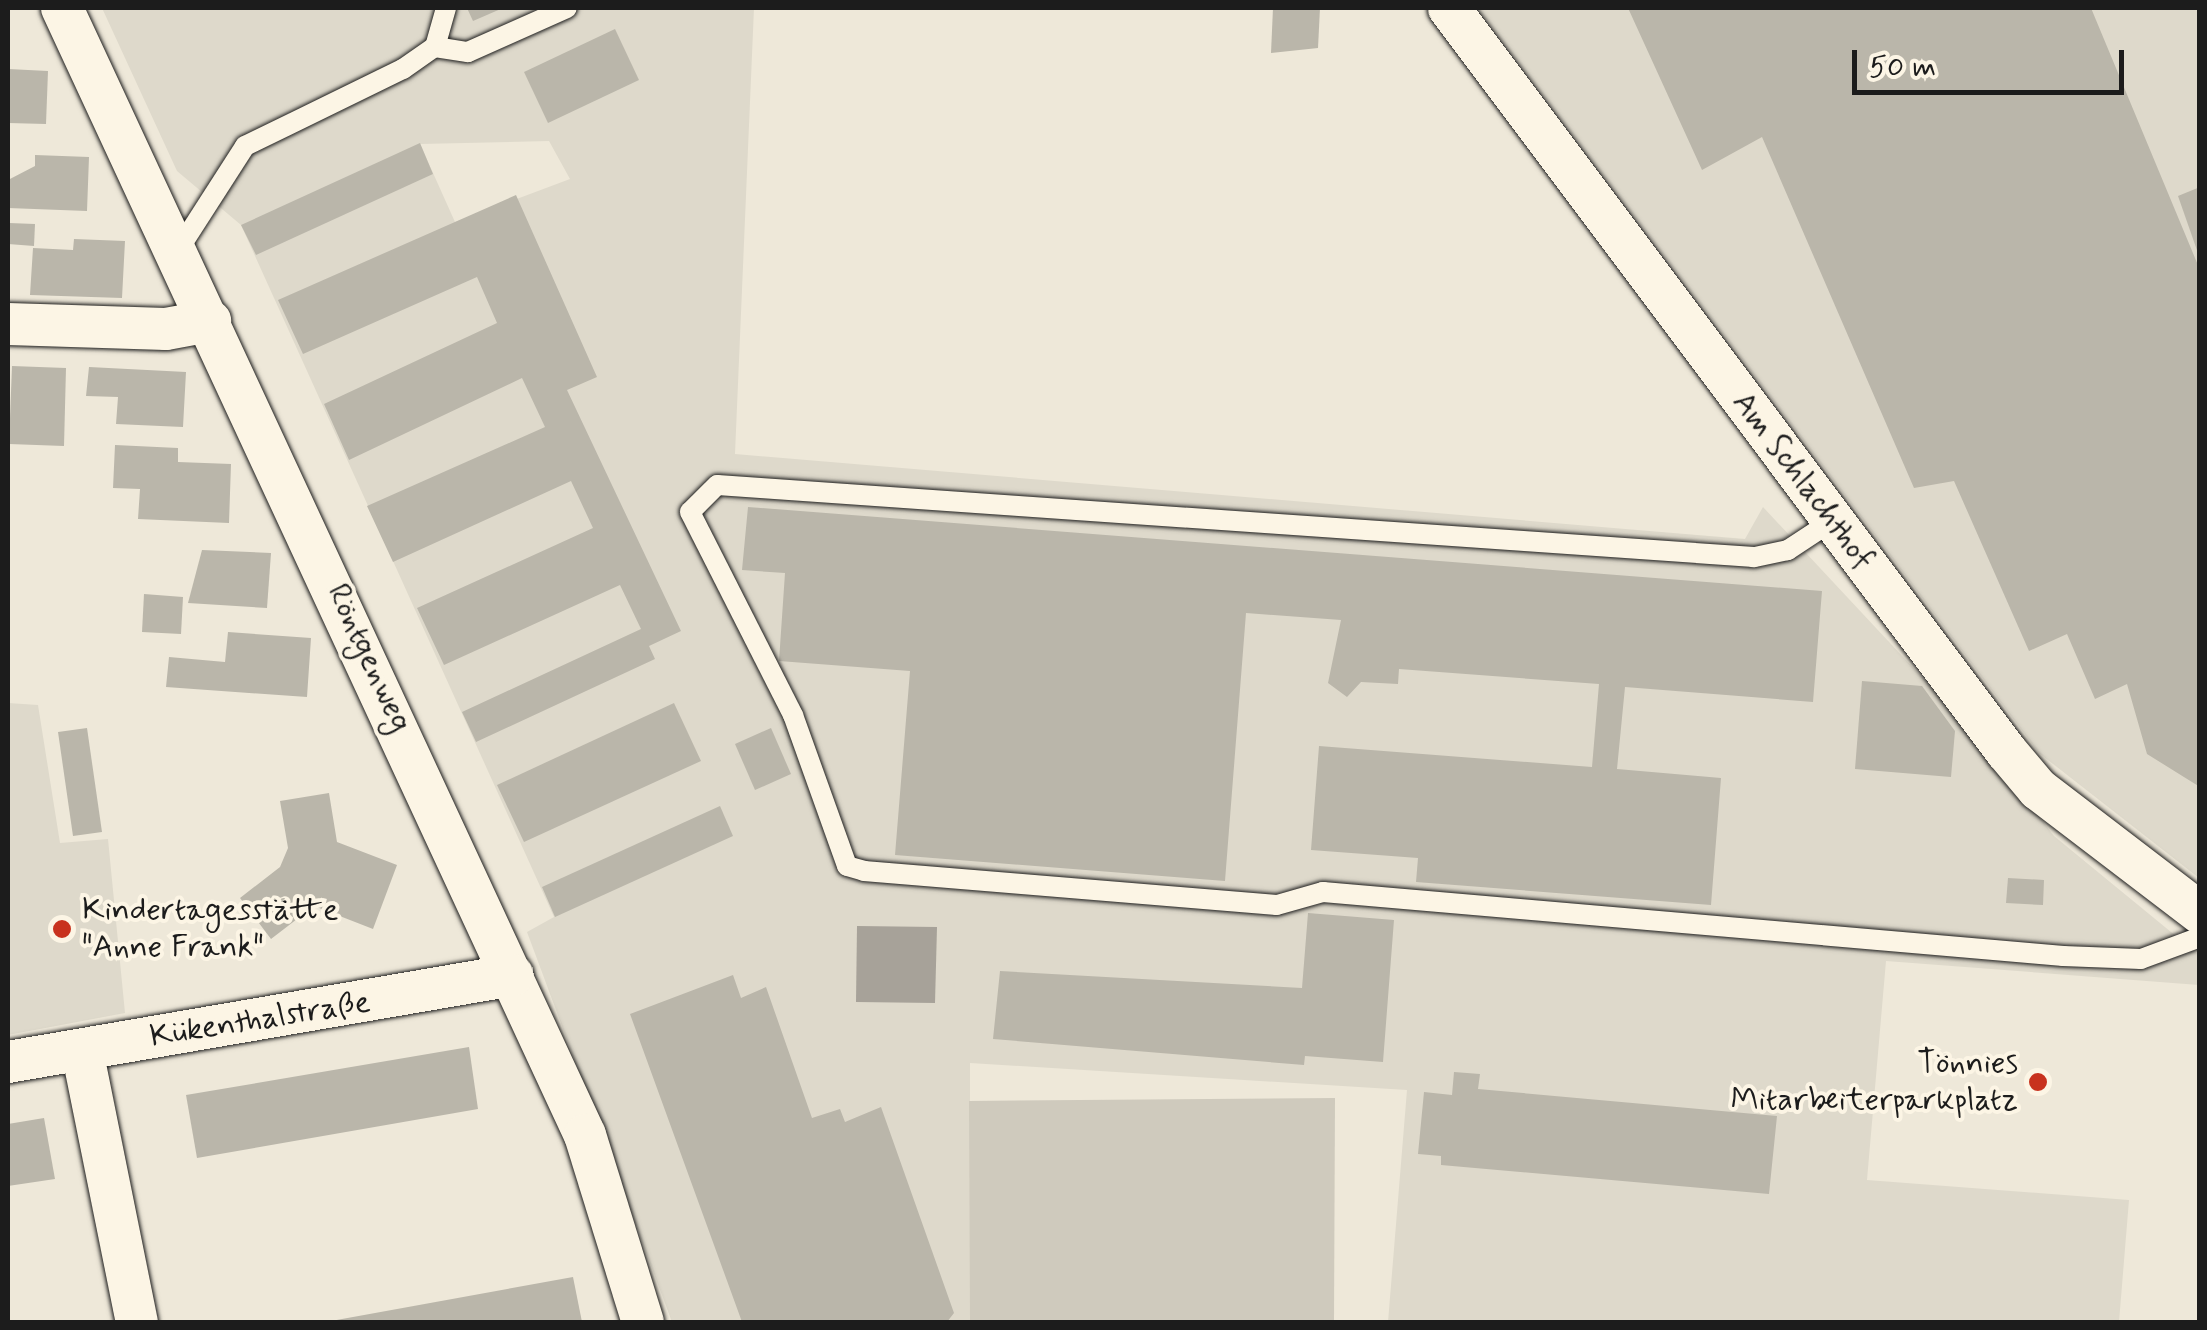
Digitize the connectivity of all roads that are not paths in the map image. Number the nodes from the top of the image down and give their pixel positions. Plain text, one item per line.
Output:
1 (62, 8) edge
2 (446, 8) edge
3 (567, 8) edge
4 (1449, 8) edge
5 (436, 46) junction
6 (178, 252) junction
7 (210, 321) junction
8 (8, 324) edge
9 (1832, 521) junction
10 (2200, 913) edge
11 (2200, 937) edge
12 (512, 975) junction
13 (82, 1050) junction
14 (8, 1062) edge
15 (137, 1322) edge
16 (643, 1322) edge

1 - 6 street, Röntgenweg
2 - 5 lane
3 - 5 lane
4 - 9 street, Am Schlachthof
5 - 6 lane
6 - 7 street, Röntgenweg
7 - 8 street
7 - 12 street, Röntgenweg
9 - 10 street, Am Schlachthof
9 - 11 lane
12 - 13 street, Kükenthalstraße
12 - 16 street, Röntgenweg
13 - 14 street, Kükenthalstraße
13 - 15 street

